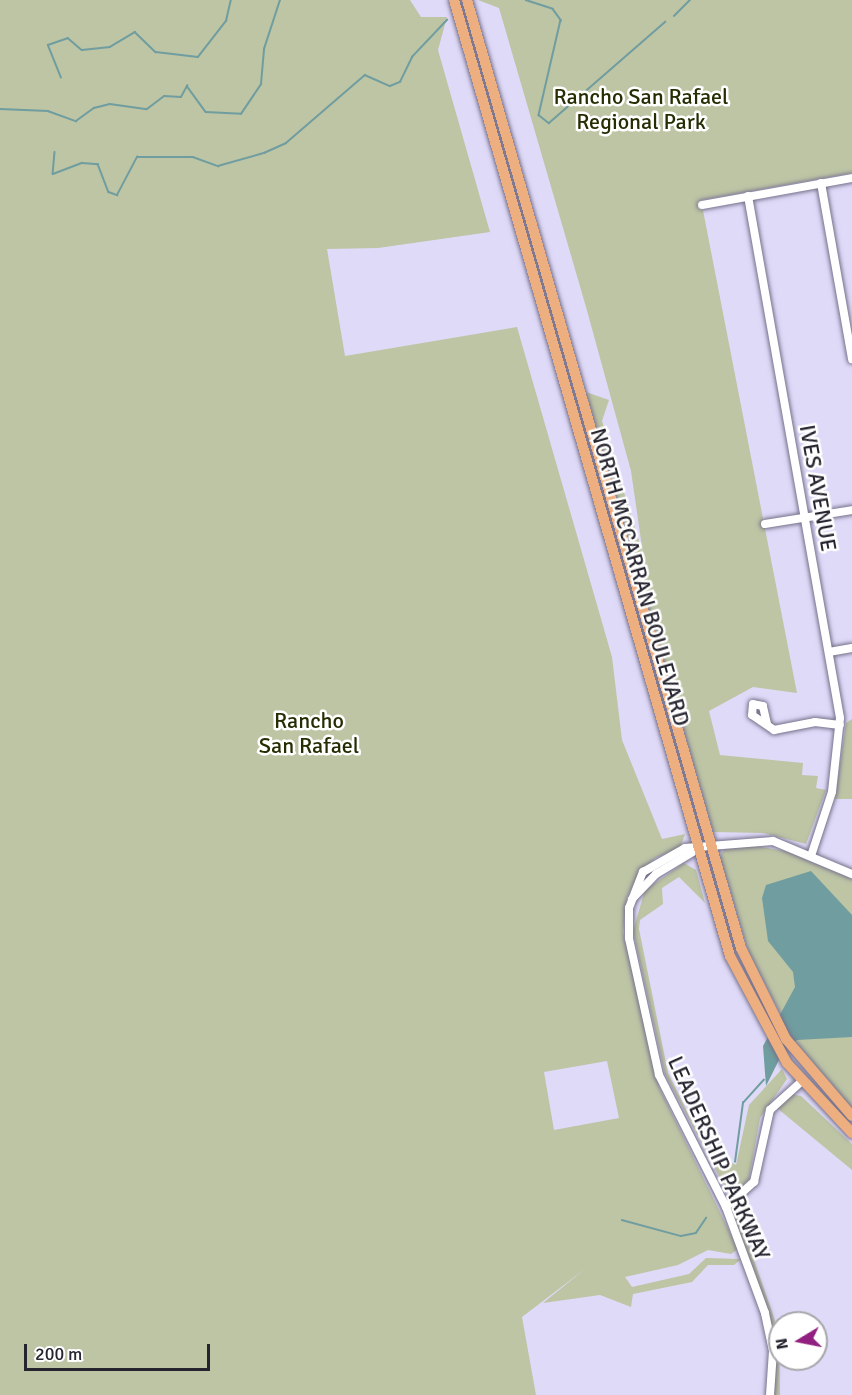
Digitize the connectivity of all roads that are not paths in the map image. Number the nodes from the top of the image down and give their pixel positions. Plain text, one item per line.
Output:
1 (454, 0) edge
2 (467, 0) edge
3 (483, 55) junction
4 (471, 58) junction
5 (852, 178) edge
6 (821, 183) junction
7 (748, 196) junction
8 (702, 205) dead end
9 (852, 359) edge
10 (608, 491) junction
11 (596, 494) junction
12 (852, 510) edge
13 (805, 518) junction
14 (765, 524) dead end
15 (852, 648) edge
16 (829, 652) junction
17 (767, 724) dead end
18 (840, 725) junction
19 (710, 846) junction
20 (698, 849) junction
21 (811, 856) junction
22 (852, 874) edge
23 (787, 1063) junction
24 (811, 1073) junction
25 (801, 1081) junction
26 (824, 1088) junction
27 (852, 1116) edge
28 (852, 1133) edge
29 (726, 1208) junction
30 (771, 1395) edge

1 - 4 main road, NORTH MCCARRAN BOULEVARD
2 - 3 main road, NORTH MCCARRAN BOULEVARD
3 - 4 main road
3 - 10 main road, NORTH MCCARRAN BOULEVARD
4 - 11 main road, NORTH MCCARRAN BOULEVARD
5 - 6 street
6 - 7 street
6 - 9 street
7 - 8 street
7 - 13 street, IVES AVENUE
10 - 11 main road
10 - 19 main road, NORTH MCCARRAN BOULEVARD
11 - 20 main road, NORTH MCCARRAN BOULEVARD
12 - 13 street
13 - 14 street
13 - 16 street, IVES AVENUE
15 - 16 street
16 - 18 street, IVES AVENUE
17 - 18 street
18 - 21 street, IVES AVENUE
19 - 20 street, LEADERSHIP PARKWAY
19 - 21 street, LEADERSHIP PARKWAY
19 - 24 main road, NORTH MCCARRAN BOULEVARD
20 - 23 main road, NORTH MCCARRAN BOULEVARD
20 - 29 street, LEADERSHIP PARKWAY
21 - 22 street, LEADERSHIP PARKWAY
23 - 24 main road
23 - 25 main road, NORTH MCCARRAN BOULEVARD
24 - 26 main road, NORTH MCCARRAN BOULEVARD
25 - 26 main road
25 - 28 main road, NORTH MCCARRAN BOULEVARD
25 - 29 street
26 - 27 main road, NORTH MCCARRAN BOULEVARD
29 - 30 street, LEADERSHIP PARKWAY

